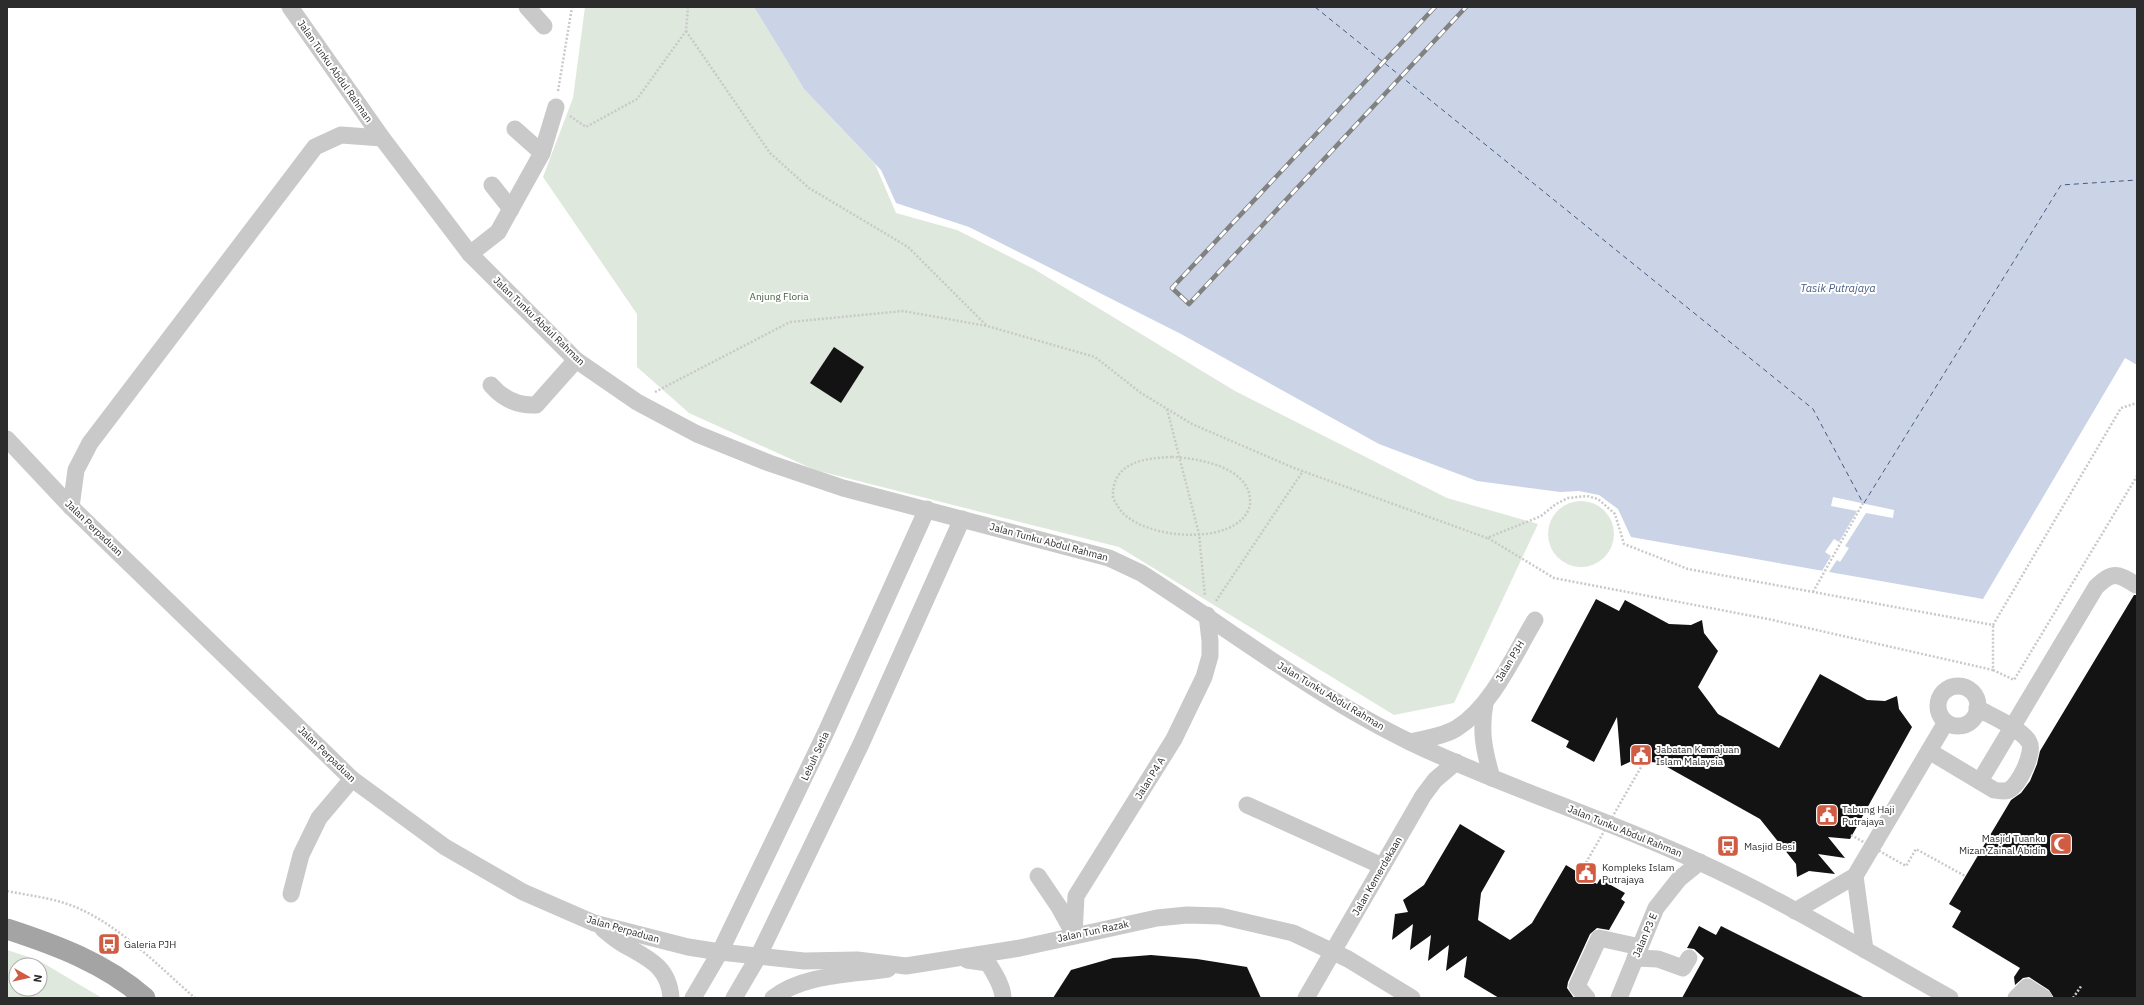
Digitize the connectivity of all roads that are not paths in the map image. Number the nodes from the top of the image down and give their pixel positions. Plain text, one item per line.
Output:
1 (290, 7) edge
2 (527, 7) edge
3 (544, 26) dead end
4 (556, 107) road end
5 (515, 129) dead end
6 (382, 138) junction
7 (542, 153) junction
8 (492, 186) dead end
9 (511, 209) junction
10 (470, 254) junction
11 (576, 360) junction
12 (491, 385) dead end
13 (7, 440) edge
14 (71, 507) junction
15 (927, 509) junction
16 (962, 519) junction
17 (2136, 585) edge
18 (1207, 615) junction
19 (1535, 620) dead end
20 (1485, 703) junction
21 (1978, 708) junction
22 (1946, 722) junction
23 (2012, 727) junction
24 (1410, 742) junction
25 (1929, 751) junction
26 (1456, 762) junction
27 (1492, 778) junction
28 (352, 779) junction
29 (1980, 781) junction
30 (1247, 805) dead end
31 (1700, 862) junction
32 (1382, 866) junction
33 (1038, 876) dead end
34 (1854, 876) junction
35 (291, 894) dead end
36 (1795, 911) junction
37 (594, 923) junction
38 (7, 929) edge
39 (1074, 935) junction
40 (1865, 950) junction
41 (1334, 951) junction
42 (720, 952) junction
43 (1638, 953) junction
44 (758, 957) junction
45 (1688, 958) dead end
46 (958, 959) junction
47 (906, 966) junction
48 (144, 998) edge
49 (671, 998) edge
50 (693, 998) edge
51 (734, 998) edge
52 (773, 998) edge
53 (1003, 998) edge
54 (1306, 998) edge
55 (1412, 998) edge
56 (1587, 998) edge
57 (1619, 998) edge
58 (1950, 998) edge
59 (2016, 998) edge
60 (2044, 998) edge

1 - 6 street, Jalan Tunku Abdul Rahman
2 - 3 street
4 - 7 street
5 - 7 street
6 - 10 street, Jalan Tunku Abdul Rahman
6 - 14 street
7 - 9 street
8 - 9 street
9 - 10 street
10 - 11 street, Jalan Tunku Abdul Rahman
11 - 12 street
11 - 15 street, Jalan Tunku Abdul Rahman
13 - 14 street, Jalan Perpaduan
14 - 28 street, Jalan Perpaduan
15 - 16 street, Jalan Tunku Abdul Rahman
15 - 42 street, Lebuh Setia
16 - 18 street, Jalan Tunku Abdul Rahman
16 - 44 street
17 - 23 street
18 - 24 street, Jalan Tunku Abdul Rahman
18 - 39 street, Jalan P4 A
19 - 20 street, Jalan P3H
20 - 24 street, Jalan P3H
20 - 27 street, Jalan P3H
21 - 22 street
21 - 22 street
21 - 23 street
22 - 25 street
23 - 29 street
23 - 29 street
24 - 26 street, Jalan Tunku Abdul Rahman
25 - 29 street
25 - 34 street
26 - 27 street, Jalan Tunku Abdul Rahman
26 - 32 street, Jalan Kemerdekaan
27 - 31 street, Jalan Tunku Abdul Rahman
28 - 35 street
28 - 37 street, Jalan Perpaduan
30 - 32 street
31 - 36 street, Jalan Tunku Abdul Rahman
31 - 43 street, Jalan P3 E
32 - 41 street, Jalan Kemerdekaan
33 - 39 street
34 - 36 street
34 - 40 street
36 - 40 street, Jalan Tunku Abdul Rahman
37 - 42 street, Jalan Perpaduan
37 - 49 street
38 - 48 main road
39 - 41 street, Jalan Tun Razak
39 - 46 street, Jalan Tun Razak
40 - 58 street, Jalan Tunku Abdul Rahman
41 - 54 street, Jalan Kemerdekaan
41 - 55 street, Jalan Tun Razak
42 - 44 street, Jalan Perpaduan
42 - 50 street, Lebuh Setia
43 - 45 street
43 - 56 street
43 - 57 street, Jalan P3 E
44 - 47 street, Jalan Tun Razak
44 - 51 street
46 - 47 street, Jalan Tun Razak
46 - 53 street
47 - 52 street
59 - 60 street

